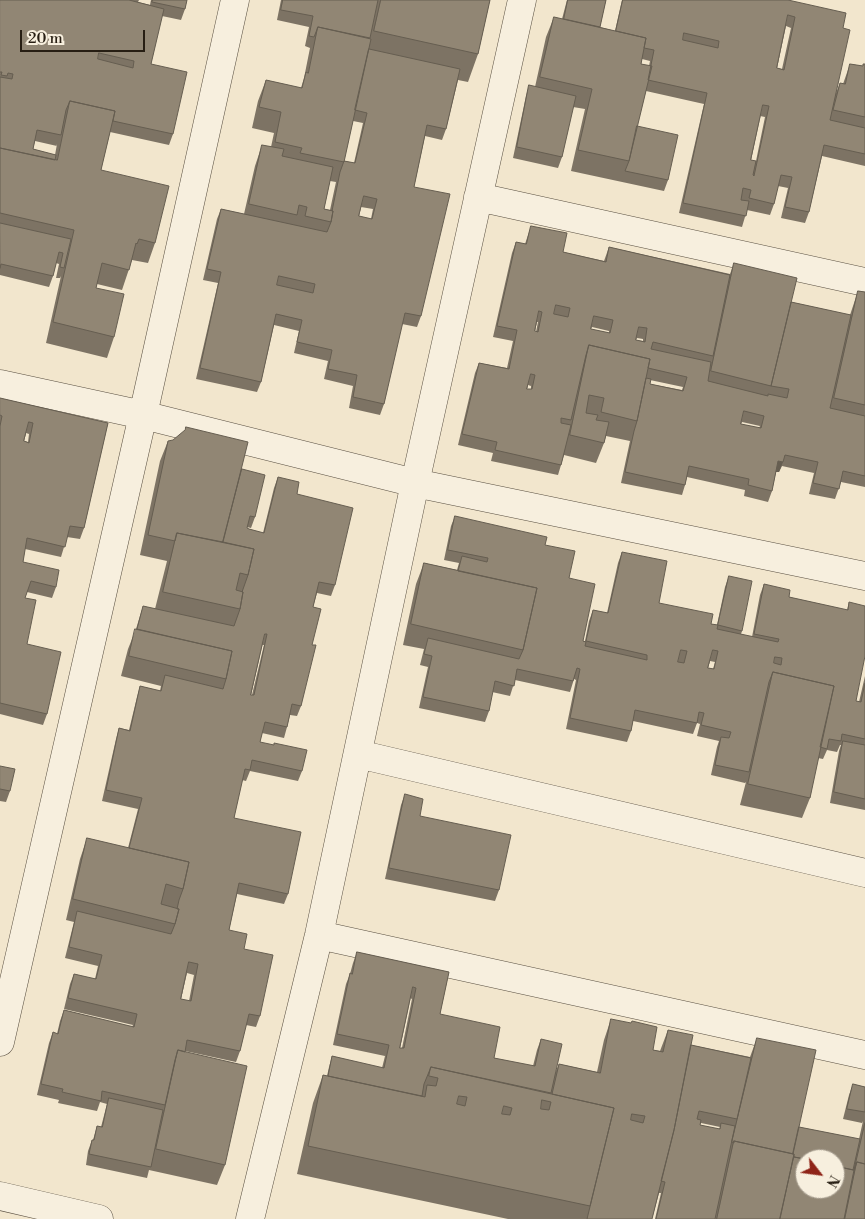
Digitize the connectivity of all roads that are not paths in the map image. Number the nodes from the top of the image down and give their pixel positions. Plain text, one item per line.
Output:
1 (235, 0) edge
2 (522, 0) edge
3 (478, 197) junction
4 (865, 282) edge
5 (0, 384) edge
6 (143, 415) junction
7 (415, 482) junction
8 (865, 576) edge
9 (358, 754) junction
10 (865, 873) edge
11 (319, 935) junction
12 (0, 1042) edge
13 (865, 1056) edge
14 (0, 1196) edge
15 (99, 1219) edge
16 (250, 1219) edge

1 - 6 street
2 - 3 street
3 - 4 street
3 - 7 street
5 - 6 street
6 - 7 street
6 - 12 street
7 - 8 street
7 - 9 street
9 - 10 street
9 - 11 street
11 - 13 street
11 - 16 street
14 - 15 street

